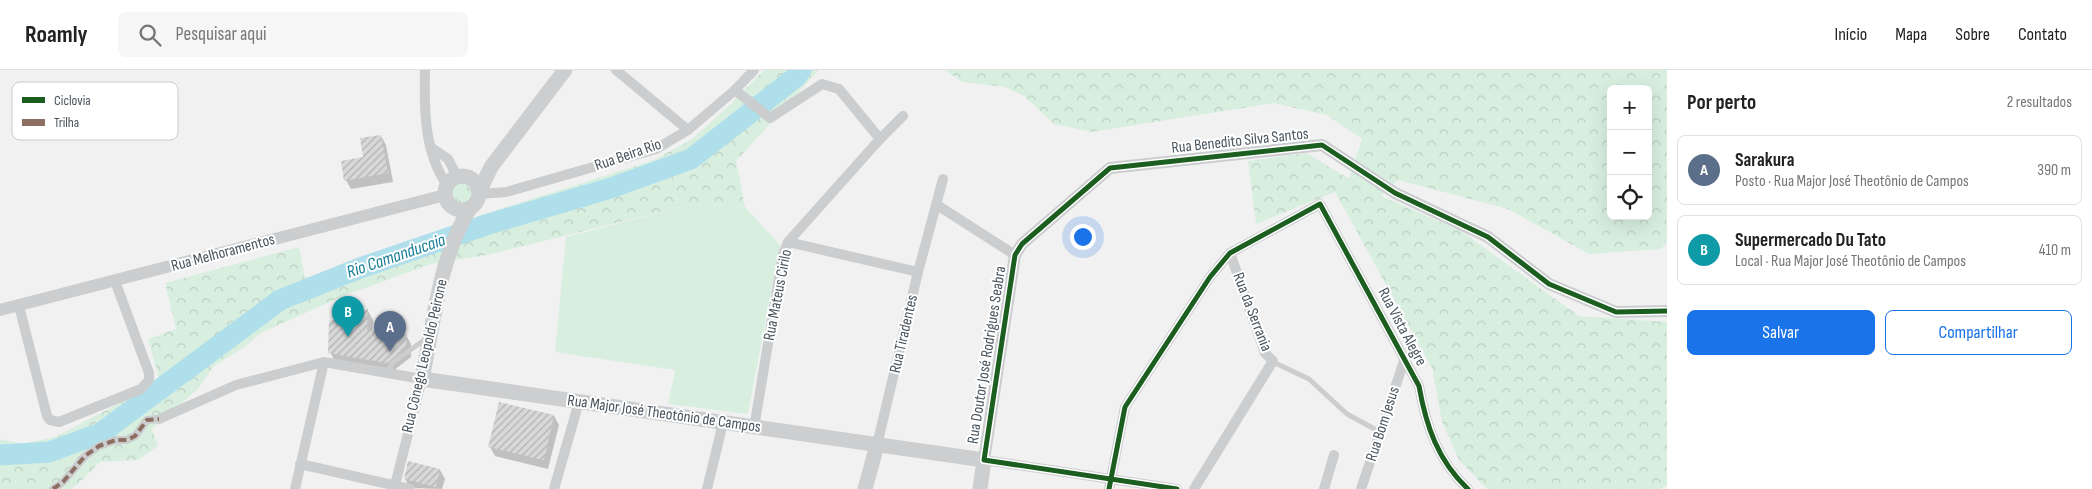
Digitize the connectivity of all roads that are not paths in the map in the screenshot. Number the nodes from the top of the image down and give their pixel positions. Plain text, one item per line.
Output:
1 (425, 70) edge
2 (565, 70) edge
3 (616, 70) edge
4 (754, 70) edge
5 (736, 90) junction
6 (903, 116) dead end
7 (688, 130) junction
8 (880, 139) junction
9 (432, 148) junction
10 (491, 167) junction
11 (944, 179) dead end
12 (454, 183) junction
13 (480, 192) junction
14 (937, 205) junction
15 (454, 208) junction
16 (470, 208) junction
17 (461, 224) junction
18 (788, 242) junction
19 (1230, 253) junction
20 (1015, 255) junction
21 (918, 272) junction
22 (115, 281) junction
23 (19, 306) junction
24 (0, 310) edge
25 (1667, 311) edge
26 (431, 335) junction
27 (1405, 358) junction
28 (1273, 361) junction
29 (324, 362) junction
30 (388, 373) junction
31 (422, 379) junction
32 (579, 402) junction
33 (159, 419) joint
34 (723, 423) junction
35 (754, 428) junction
36 (1380, 432) junction
37 (877, 445) junction
38 (1334, 454) dead end
39 (984, 460) junction
40 (300, 464) junction
41 (1110, 484) edge
42 (394, 487) edge
43 (53, 489) edge
44 (295, 489) edge
45 (410, 489) edge
46 (554, 489) edge
47 (707, 489) edge
48 (866, 489) edge
49 (980, 489) edge
50 (1177, 489) edge
51 (1194, 489) edge
52 (1324, 489) edge
53 (1361, 489) edge
54 (1468, 489) edge

1 - 9 street
2 - 10 main road
3 - 7 street
4 - 5 street, Rua Beira Rio
5 - 7 street, Rua Beira Rio
5 - 8 street
6 - 8 street, Rua Mateus Cirilo
7 - 13 street, Rua Beira Rio
8 - 18 street, Rua Mateus Cirilo
9 - 12 street
9 - 12 street
10 - 12 main road
10 - 13 main road
11 - 14 street, Rua Tiradentes
12 - 13 main road
12 - 15 main road
12 - 22 street, Rua Melhoramentos
13 - 16 main road
14 - 20 street
14 - 21 street, Rua Tiradentes
15 - 16 main road
15 - 17 main road
16 - 17 main road, Rua Cônego Leopoldo Peirone
17 - 26 main road, Rua Cônego Leopoldo Peirone
18 - 21 street
18 - 35 street, Rua Mateus Cirilo
19 - 27 street, Rua Vista Alegre
19 - 28 street, Rua da Serrania
19 - 41 street
20 - 25 street, Rua Benedito Silva Santos
20 - 39 street, Rua Doutor José Rodrigues Seabra
21 - 37 street, Rua Tiradentes
22 - 23 street, Rua Melhoramentos
22 - 23 street
23 - 24 street, Rua Melhoramentos
26 - 30 lane
26 - 31 main road, Rua Cônego Leopoldo Peirone
27 - 36 street, Rua Bom Jesus
27 - 54 street, Rua Vista Alegre
28 - 36 lane, Rua da Serrania
28 - 51 street
29 - 30 street, Rua Major José Theotônio de Campos
29 - 33 street, Rua Major José Theotônio de Campos
29 - 40 street
30 - 31 street, Rua Major José Theotônio de Campos
31 - 32 main road, Rua Major José Theotônio de Campos
31 - 42 street, Rua Cônego Leopoldo Peirone
32 - 34 main road, Rua Major José Theotônio de Campos
32 - 46 street
33 - 43 street
34 - 35 main road, Rua Major José Theotônio de Campos
34 - 47 street
35 - 37 main road, Rua Major José Theotônio de Campos
36 - 53 street, Rua Bom Jesus
37 - 39 main road, Rua Major José Theotônio de Campos
37 - 48 main road, Rua Tiradentes
38 - 52 street
39 - 41 street, Rua Major José Theotônio de Campos
39 - 49 main road, Rua Doutor José Rodrigues Seabra
40 - 42 street
40 - 44 street
41 - 50 street, Rua Major José Theotônio de Campos
42 - 45 street

